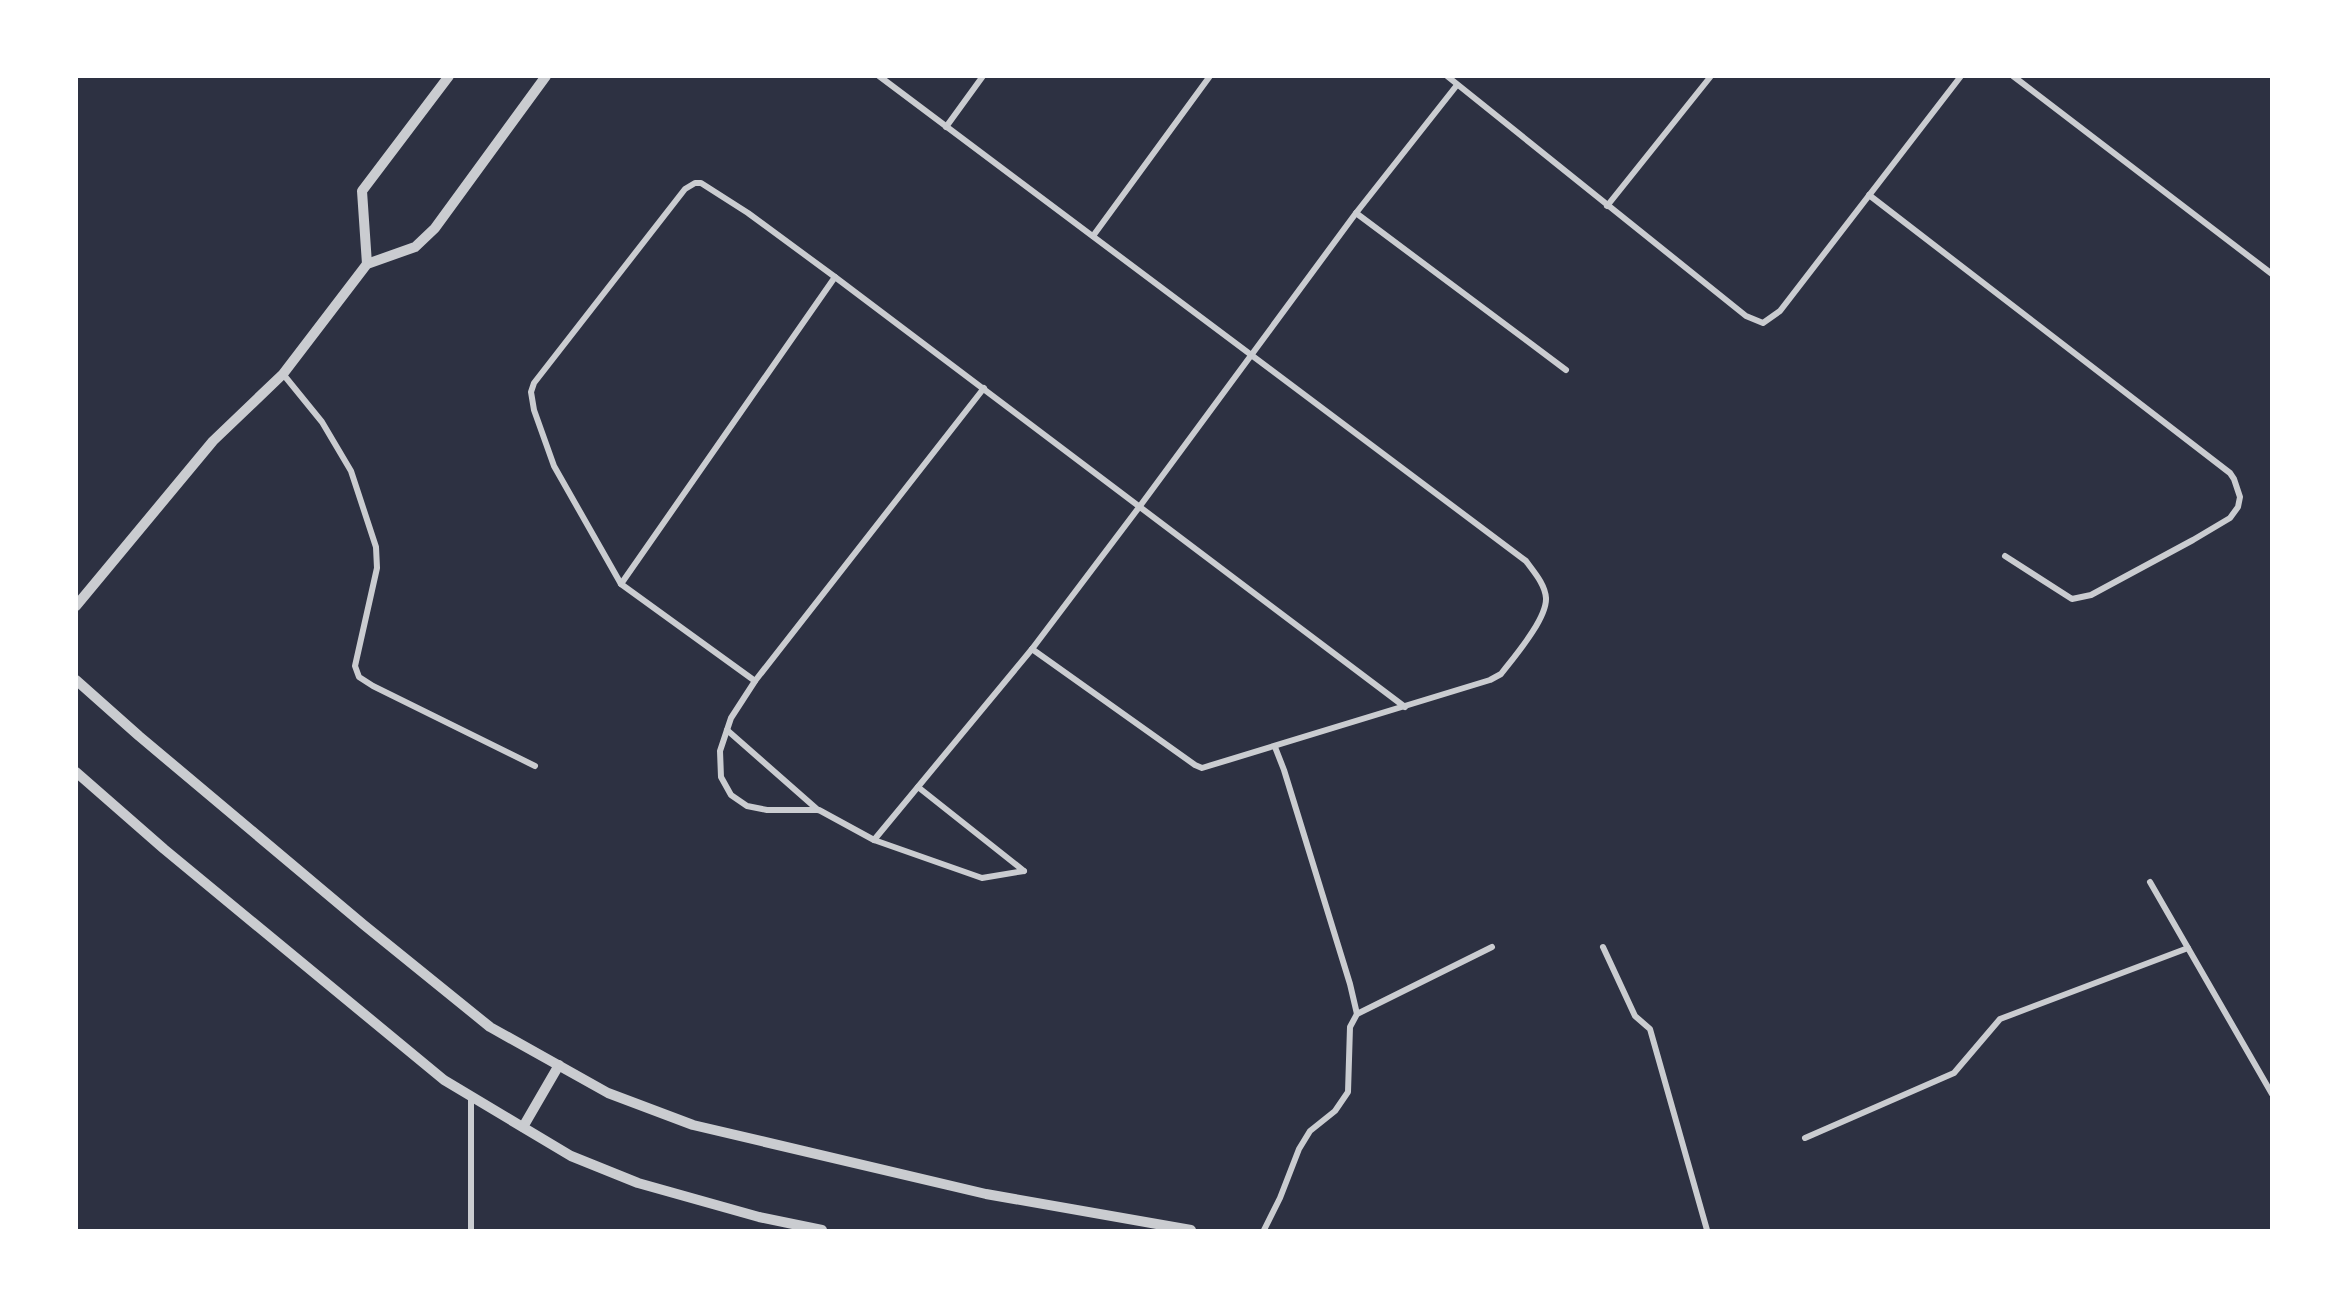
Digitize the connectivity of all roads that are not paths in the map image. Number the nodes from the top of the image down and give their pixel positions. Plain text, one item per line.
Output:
1 (449, 76) edge
2 (546, 76) edge
3 (879, 76) edge
4 (983, 76) edge
5 (1210, 76) edge
6 (1447, 76) edge
7 (1711, 76) edge
8 (1961, 76) edge
9 (2013, 76) edge
10 (1457, 85) junction
11 (946, 127) junction
12 (1869, 195) junction
13 (1607, 206) junction
14 (1356, 213) junction
15 (1092, 236) junction
16 (367, 264) junction
17 (2271, 274) edge
18 (835, 277) junction
19 (1251, 355) junction
20 (1566, 370) dead end
21 (283, 374) junction
22 (984, 388) junction
23 (1140, 506) junction
24 (2005, 556) dead end
25 (621, 584) junction
26 (76, 606) edge
27 (1032, 649) junction
28 (76, 680) edge
29 (755, 681) junction
30 (1405, 707) junction
31 (727, 730) junction
32 (1275, 747) junction
33 (535, 766) dead end
34 (76, 772) edge
35 (918, 787) junction
36 (819, 810) junction
37 (874, 840) junction
38 (2150, 882) dead end
39 (1492, 947) dead end
40 (1603, 947) dead end
41 (2188, 948) junction
42 (1357, 1014) junction
43 (558, 1068) junction
44 (2271, 1094) edge
45 (471, 1096) junction
46 (524, 1124) junction
47 (1805, 1138) dead end
48 (471, 1230) edge
49 (822, 1230) edge
50 (1191, 1230) edge
51 (1264, 1230) edge
52 (1707, 1230) edge

1 - 16 street
2 - 16 street
3 - 11 street
4 - 11 street
5 - 15 street
6 - 10 street
7 - 13 street
8 - 12 street
9 - 17 street
10 - 13 street
10 - 14 street
11 - 15 street
12 - 13 street
12 - 24 street
14 - 19 street
14 - 20 street
15 - 19 street
16 - 21 street
18 - 22 street
18 - 25 street
18 - 25 street
19 - 23 street
19 - 30 street
21 - 26 street
21 - 33 street
22 - 23 street
22 - 29 street
23 - 27 street
23 - 30 street
25 - 29 street
27 - 32 street
27 - 35 street
28 - 43 street
29 - 31 street
30 - 32 street
31 - 36 street
31 - 36 street
32 - 42 street
34 - 45 street
35 - 37 street
35 - 37 street
36 - 37 street
38 - 41 street
39 - 42 street
40 - 52 street
41 - 44 street
41 - 47 street
42 - 51 street
43 - 46 street
43 - 50 street
45 - 46 street
45 - 48 street
46 - 49 street

